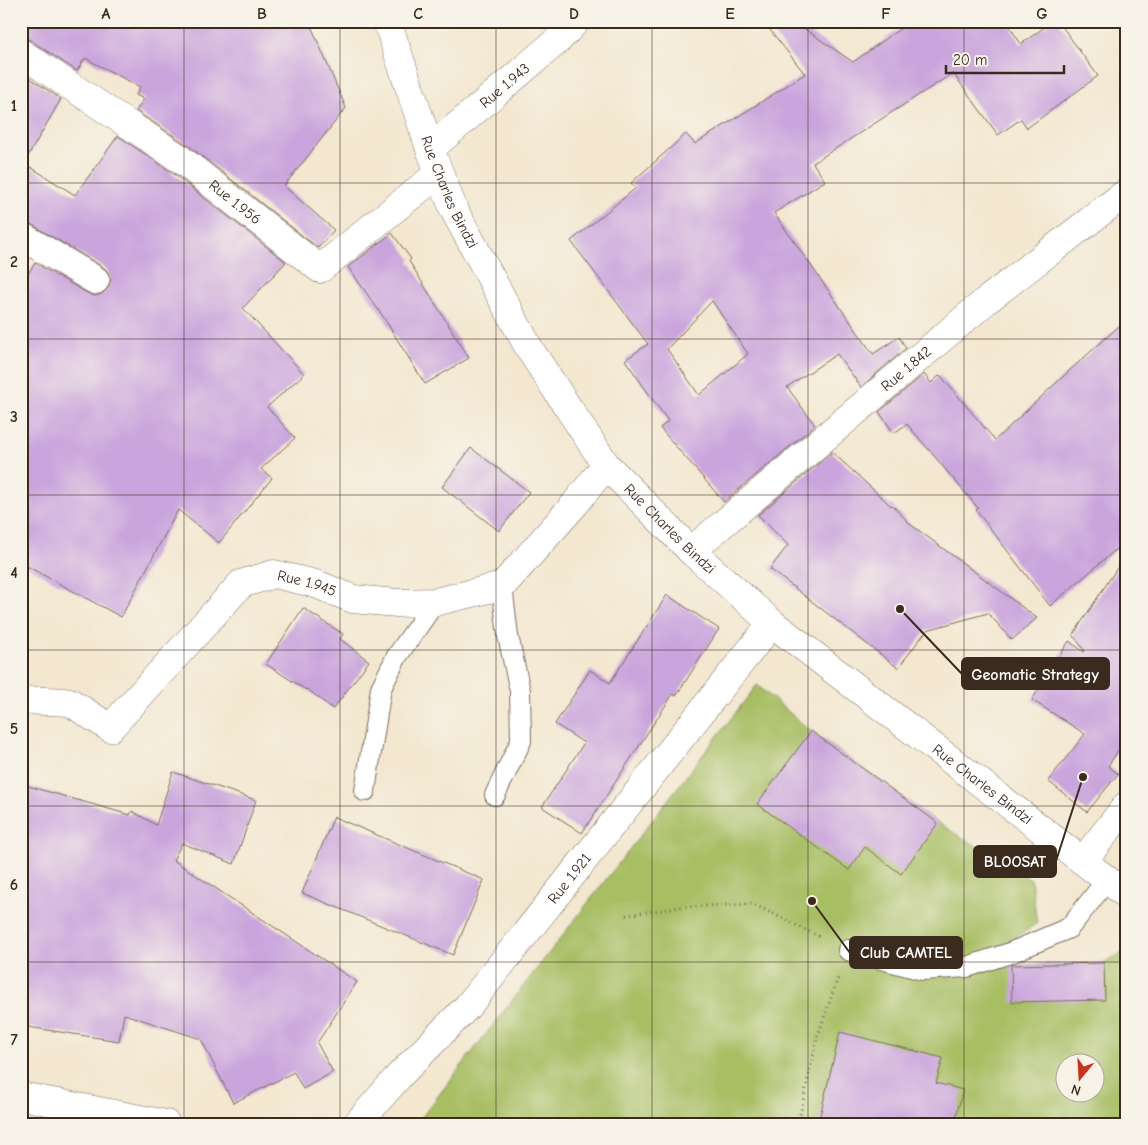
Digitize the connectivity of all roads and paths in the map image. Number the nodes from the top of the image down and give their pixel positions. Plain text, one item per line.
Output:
1 (387, 21) edge
2 (576, 21) edge
3 (21, 53) edge
4 (434, 161) junction
5 (1127, 192) edge
6 (21, 236) edge
7 (95, 280) dead end
8 (606, 465) junction
9 (691, 551) junction
10 (502, 586) junction
11 (435, 602) junction
12 (772, 623) junction
13 (21, 700) edge
14 (365, 791) dead end
15 (495, 796) dead end
16 (1127, 806) edge
17 (1083, 860) junction
18 (1117, 888) edge
19 (626, 915) dead end
20 (848, 950) junction
21 (21, 1096) edge
22 (166, 1124) edge
23 (357, 1124) edge
24 (798, 1124) edge

1 - 4 street, Rue Charles Bindzi
2 - 4 street, Rue 1.943
3 - 4 street, Rue 1.956
4 - 8 street, Rue Charles Bindzi
5 - 9 street, Rue 1.842
6 - 7 street
8 - 9 street, Rue Charles Bindzi
8 - 10 street
9 - 12 street, Rue Charles Bindzi
10 - 11 street, Rue 1.945
10 - 15 lane
11 - 13 street, Rue 1.945
11 - 14 lane
12 - 17 street, Rue Charles Bindzi
12 - 23 street, Rue 1.921
16 - 17 street
17 - 18 street, Rue Charles Bindzi
18 - 20 lane
19 - 20 path
20 - 24 path
21 - 22 street

